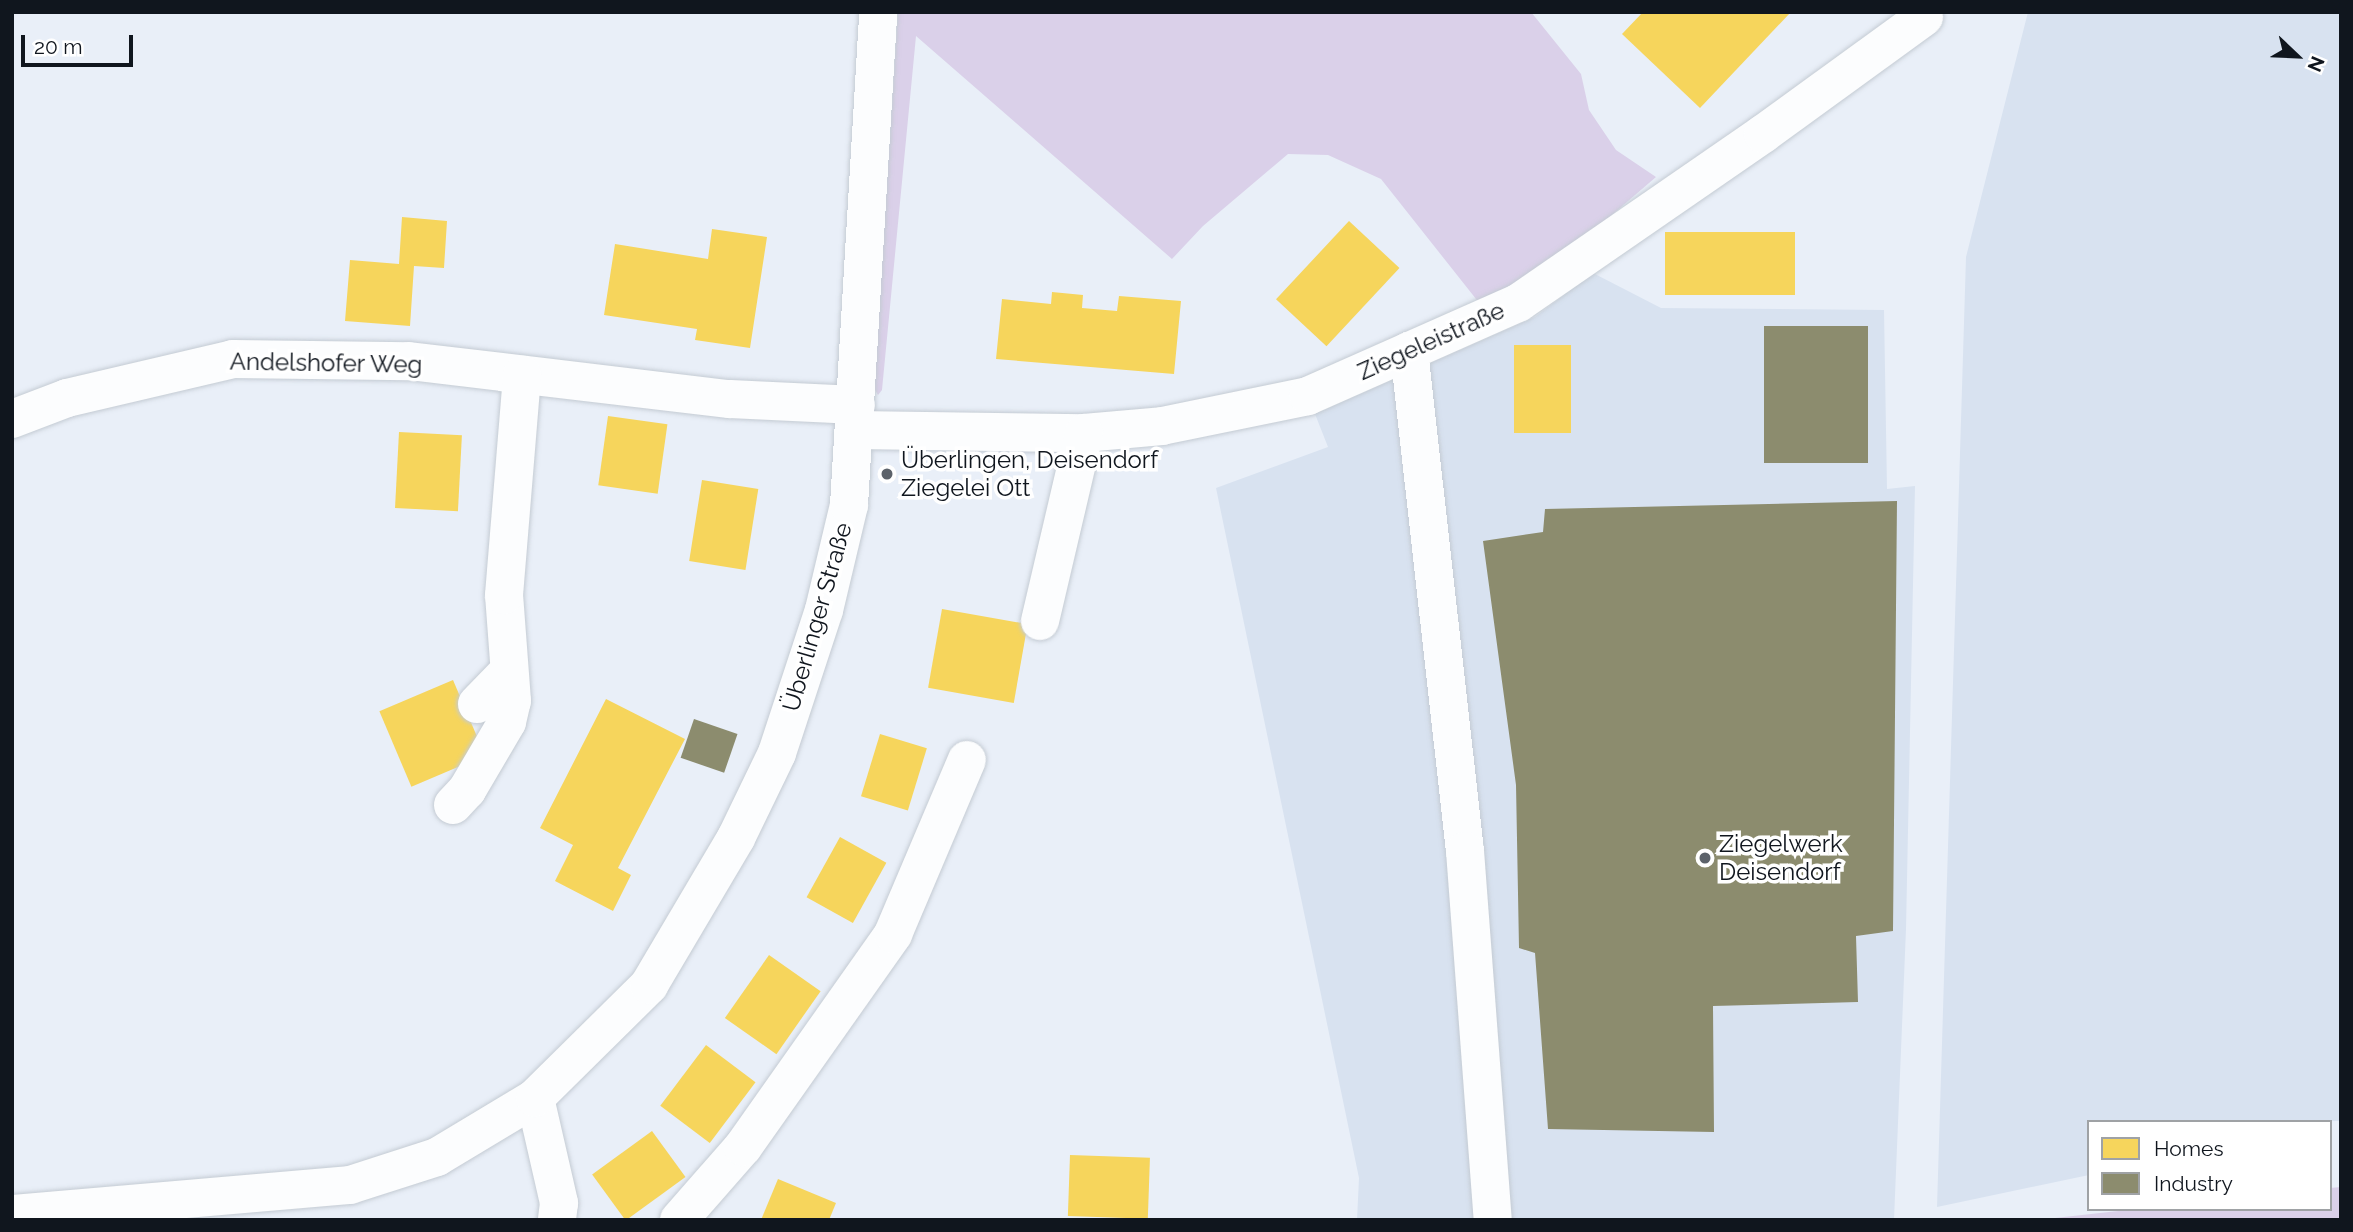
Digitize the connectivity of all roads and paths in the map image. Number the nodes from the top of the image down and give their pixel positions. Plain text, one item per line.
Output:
1 (878, 12) edge
2 (1924, 17) dead end
3 (1409, 351) junction
4 (522, 375) junction
5 (856, 418) junction
6 (12, 419) edge
7 (1084, 433) junction
8 (1040, 621) dead end
9 (508, 672) junction
10 (477, 704) dead end
11 (967, 760) dead end
12 (453, 805) dead end
13 (535, 1098) junction
14 (12, 1214) edge
15 (566, 1214) edge
16 (679, 1220) edge
17 (1493, 1220) edge

1 - 5 street, Überlinger Straße
2 - 3 street, Ziegeleistraße
3 - 7 street, Ziegeleistraße
3 - 17 street
4 - 5 street, Andelshofer Weg
4 - 6 street, Andelshofer Weg
4 - 9 street
5 - 7 street, Ziegeleistraße
5 - 13 street, Überlinger Straße
7 - 8 street
9 - 10 street
9 - 12 street
11 - 16 street
13 - 14 street, Überlinger Straße
13 - 15 street

